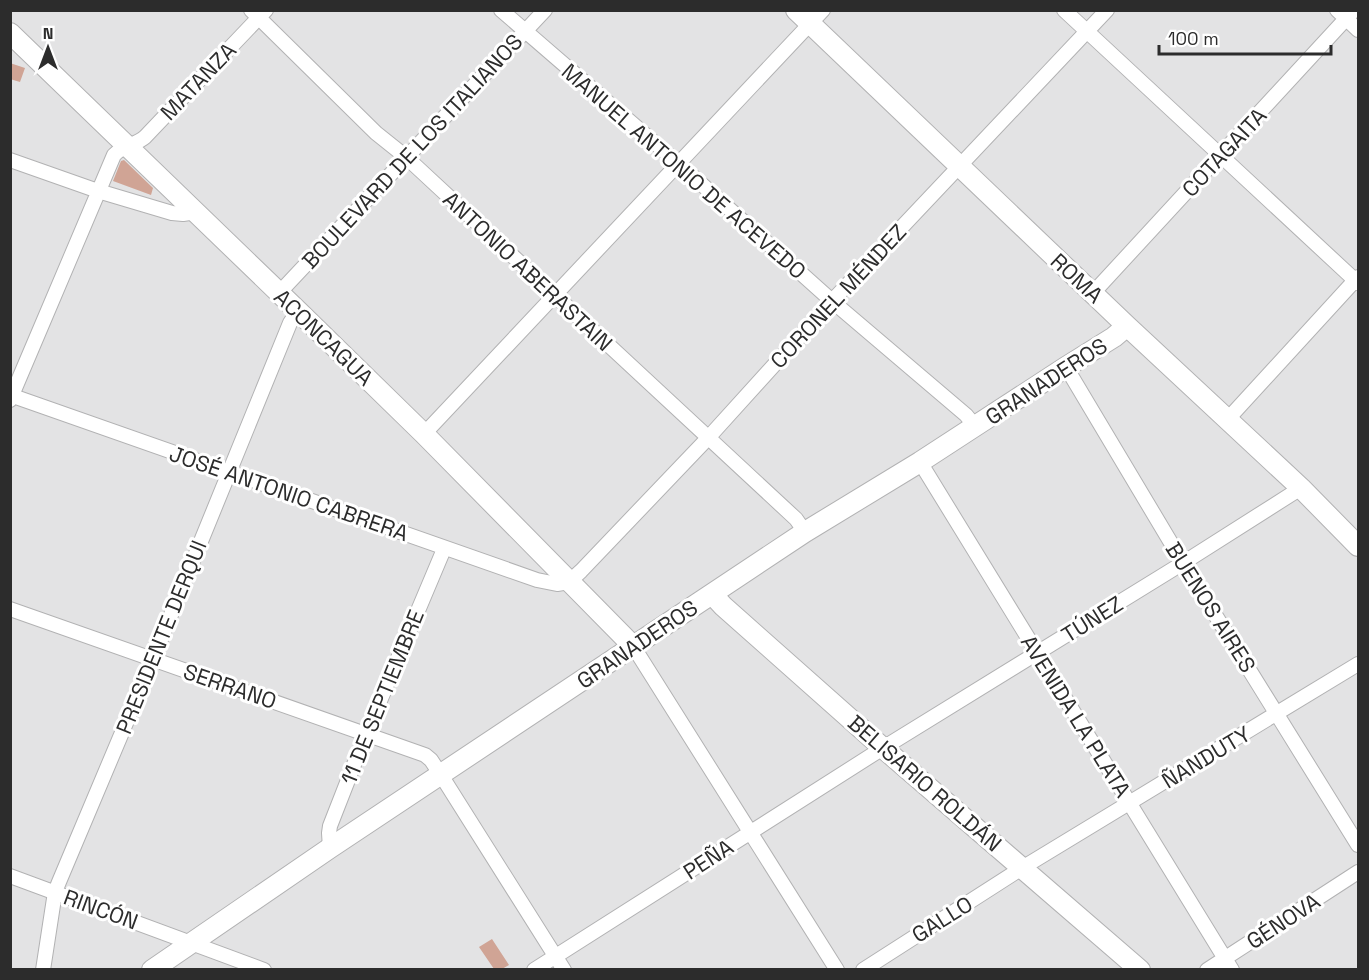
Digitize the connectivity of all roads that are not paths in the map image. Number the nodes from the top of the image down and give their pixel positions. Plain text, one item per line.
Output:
1 (501, 10) edge
2 (545, 10) edge
3 (1064, 10) edge
4 (1107, 10) edge
5 (258, 13) edge
6 (1346, 13) edge
7 (810, 15) edge
8 (1359, 30) edge
9 (525, 32) junction
10 (1087, 32) junction
11 (10, 33) edge
12 (126, 146) junction
13 (1221, 156) junction
14 (406, 157) junction
15 (10, 160) edge
16 (678, 163) junction
17 (959, 166) junction
18 (98, 191) junction
19 (196, 212) junction
20 (1357, 280) edge
21 (280, 292) junction
22 (1093, 293) junction
23 (555, 296) junction
24 (832, 301) junction
25 (298, 311) junction
26 (1127, 326) junction
27 (1066, 367) junction
28 (11, 397) edge
29 (1227, 420) junction
30 (975, 426) junction
31 (424, 434) junction
32 (708, 438) junction
33 (920, 462) junction
34 (229, 472) junction
35 (1301, 488) junction
36 (805, 532) junction
37 (1359, 546) edge
38 (444, 549) junction
39 (1183, 562) junction
40 (569, 582) junction
41 (712, 594) junction
42 (10, 609) edge
43 (633, 646) junction
44 (1036, 654) junction
45 (153, 659) junction
46 (1359, 664) edge
47 (1277, 714) junction
48 (366, 734) junction
49 (883, 748) junction
50 (441, 775) junction
51 (1130, 802) junction
52 (749, 832) junction
53 (1359, 845) edge
54 (330, 848) junction
55 (1022, 868) junction
56 (1359, 872) edge
57 (10, 876) edge
58 (55, 892) junction
59 (191, 943) junction
60 (219, 953) junction
61 (556, 956) junction
62 (1229, 964) edge
63 (43, 969) edge
64 (152, 969) edge
65 (224, 969) edge
66 (264, 969) edge
67 (534, 969) edge
68 (564, 969) edge
69 (837, 969) edge
70 (862, 969) edge
71 (1140, 969) edge
72 (1207, 969) edge

1 - 9 street, MANUEL ANTONIO DE ACEVEDO
2 - 9 street, BOULEVARD DE LOS ITALIANOS
3 - 10 street
4 - 10 street, CORONEL MÉNDEZ
5 - 12 street, MATANZA
5 - 14 street, ANTONIO ABERASTAIN
6 - 8 street
6 - 13 street, COTAGAITA
7 - 16 street
7 - 17 street, ROMA
9 - 14 street, BOULEVARD DE LOS ITALIANOS
9 - 16 street, MANUEL ANTONIO DE ACEVEDO
10 - 13 street
10 - 17 street, CORONEL MÉNDEZ
11 - 12 street, ACONCAGUA
12 - 18 street, MATANZA
12 - 19 street, ACONCAGUA
13 - 20 street
13 - 22 street, COTAGAITA
14 - 21 street, BOULEVARD DE LOS ITALIANOS
14 - 23 street, ANTONIO ABERASTAIN
15 - 18 street
16 - 23 street
16 - 24 street, MANUEL ANTONIO DE ACEVEDO
17 - 22 street, ROMA
17 - 24 street, CORONEL MÉNDEZ
18 - 19 street
18 - 28 street, MATANZA
19 - 21 street, ACONCAGUA
20 - 29 street
21 - 25 street, ACONCAGUA
22 - 26 street, ROMA
23 - 31 street
23 - 32 street, ANTONIO ABERASTAIN
24 - 30 street, MANUEL ANTONIO DE ACEVEDO
24 - 32 street, CORONEL MÉNDEZ
25 - 31 street, ACONCAGUA
25 - 34 street, PRESIDENTE DERQUI
26 - 27 street, GRANADEROS
26 - 29 street, ROMA
27 - 30 street, GRANADEROS
27 - 39 street, BUENOS AIRES
28 - 34 street, JOSÉ ANTONIO CABRERA
29 - 35 street, ROMA
30 - 33 street, GRANADEROS
31 - 40 street, ACONCAGUA
32 - 36 street, ANTONIO ABERASTAIN
32 - 40 street, CORONEL MÉNDEZ
33 - 36 street, GRANADEROS
33 - 44 street, AVENIDA LA PLATA
34 - 38 street, JOSÉ ANTONIO CABRERA
34 - 45 street, PRESIDENTE DERQUI
35 - 37 street, ROMA
35 - 39 street, TÚNEZ
36 - 41 street, GRANADEROS
38 - 40 street, JOSÉ ANTONIO CABRERA
38 - 48 street, 11 DE SEPTIEMBRE
39 - 44 street, TÚNEZ
39 - 47 street, BUENOS AIRES
40 - 43 street, ACONCAGUA
41 - 43 street, GRANADEROS
41 - 49 street, BELISARIO ROLDÁN
42 - 45 street, SERRANO
43 - 50 street, GRANADEROS
43 - 52 street
44 - 49 street, TÚNEZ
44 - 51 street, AVENIDA LA PLATA
45 - 48 street, SERRANO
45 - 58 street, PRESIDENTE DERQUI
46 - 47 street, ÑANDUTY
47 - 51 street, ÑANDUTY
47 - 53 street, BUENOS AIRES
48 - 50 street, SERRANO
48 - 54 street, 11 DE SEPTIEMBRE
49 - 52 street, PEÑA
49 - 55 street, BELISARIO ROLDÁN
50 - 54 street, GRANADEROS
50 - 61 street, SERRANO
51 - 55 street, ÑANDUTY
51 - 62 street, AVENIDA LA PLATA
52 - 61 street, PEÑA
52 - 69 street
54 - 59 street, GRANADEROS
55 - 70 street, GALLO
55 - 71 street, BELISARIO ROLDÁN
56 - 62 street, GÉNOVA
57 - 58 street, RINCÓN
58 - 59 street, RINCÓN
58 - 63 street, PRESIDENTE DERQUI
59 - 60 street, RINCÓN
59 - 64 street, GRANADEROS
60 - 65 street
60 - 66 street, RINCÓN
61 - 67 street, PEÑA
61 - 68 street, SERRANO
62 - 72 street, GÉNOVA

